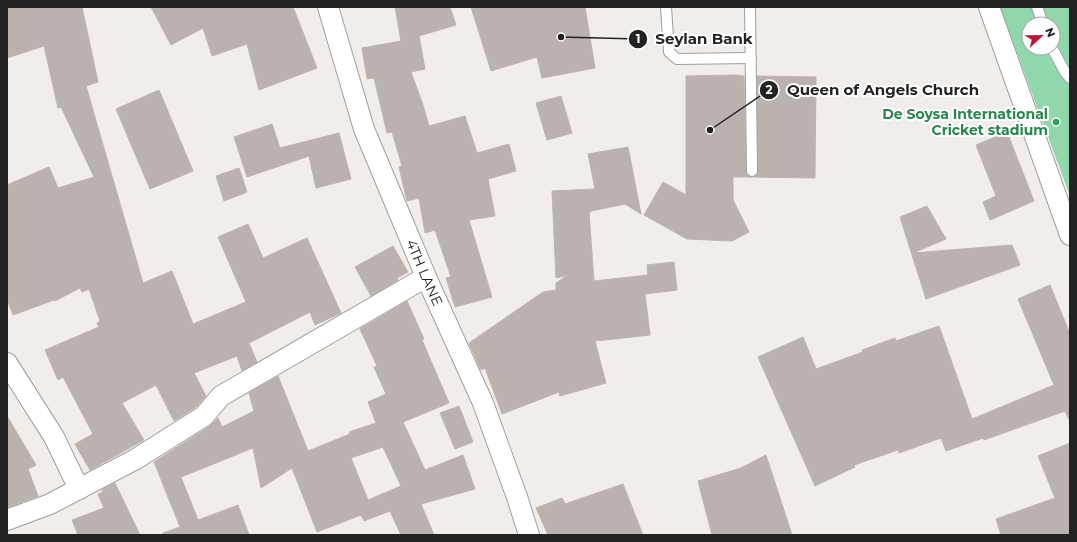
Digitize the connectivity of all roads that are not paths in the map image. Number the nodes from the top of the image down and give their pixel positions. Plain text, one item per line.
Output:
1 (328, 7) edge
2 (666, 7) edge
3 (750, 7) edge
4 (989, 7) edge
5 (1056, 56) edge
6 (751, 58) junction
7 (1070, 78) edge
8 (752, 172) dead end
9 (1070, 235) edge
10 (426, 277) junction
11 (7, 363) edge
12 (79, 489) junction
13 (7, 520) edge
14 (529, 535) edge

1 - 10 street, 4TH LANE
2 - 6 lane
3 - 6 lane
4 - 9 street
5 - 7 lane
6 - 8 lane
10 - 12 street
10 - 14 street, 4TH LANE
11 - 12 street
12 - 13 street

